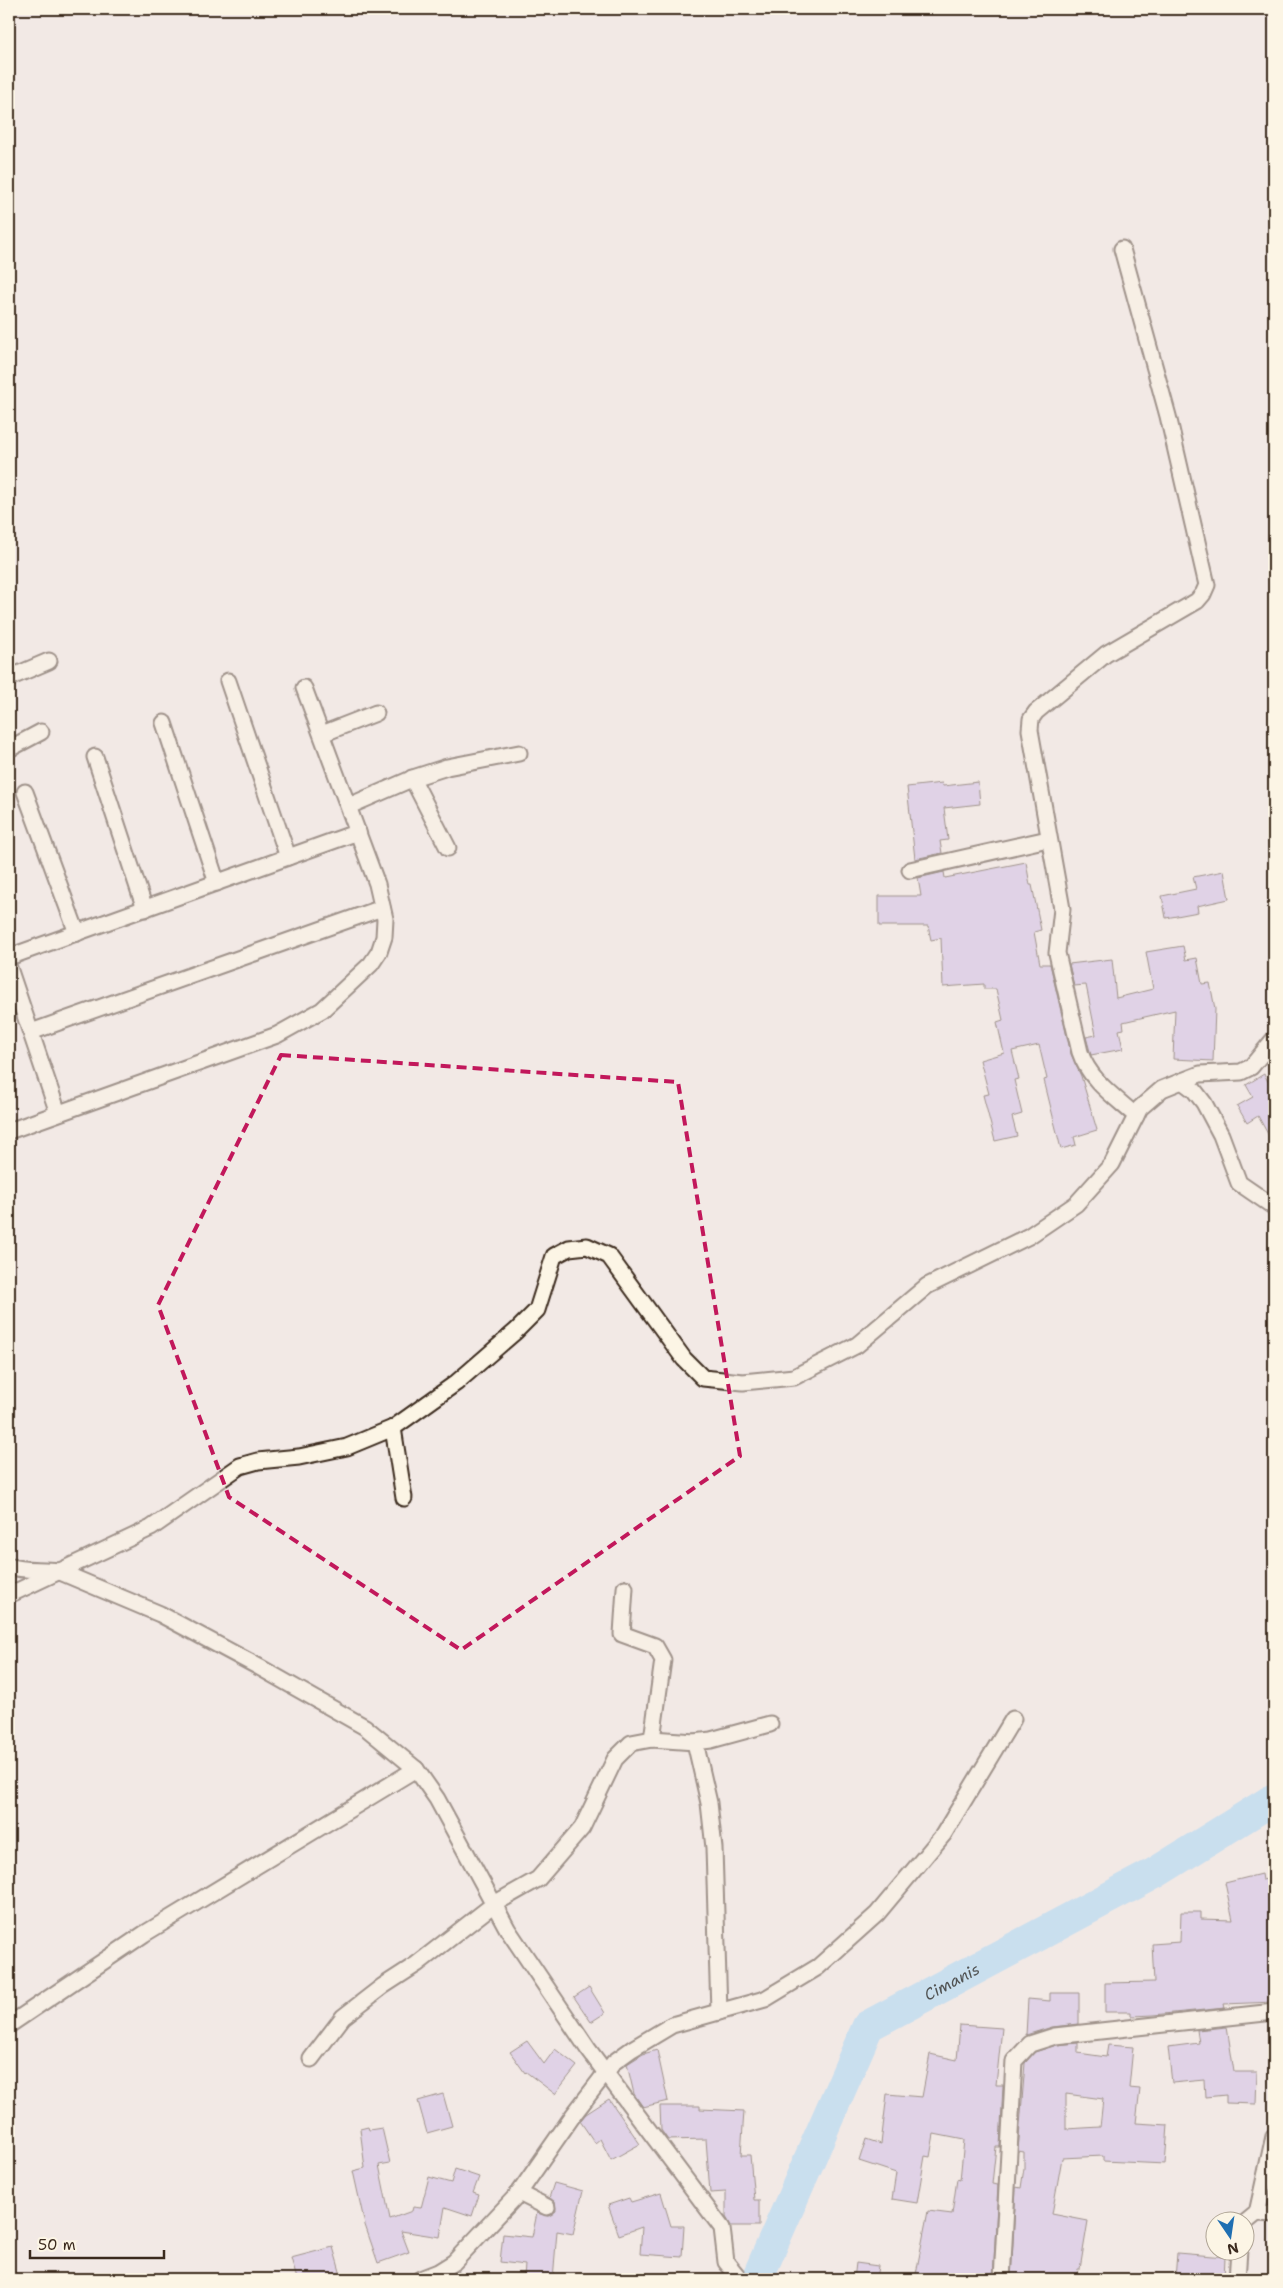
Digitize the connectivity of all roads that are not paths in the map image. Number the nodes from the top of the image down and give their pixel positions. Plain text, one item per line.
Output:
1 (1122, 249) dead end
2 (49, 661) dead end
3 (9, 678) edge
4 (228, 681) dead end
5 (304, 688) dead end
6 (376, 712) dead end
7 (164, 724) dead end
8 (41, 732) dead end
9 (322, 734) junction
10 (9, 749) edge
11 (519, 752) dead end
12 (95, 757) dead end
13 (412, 778) junction
14 (26, 792) dead end
15 (349, 806) junction
16 (358, 832) junction
17 (1048, 839) junction
18 (448, 848) dead end
19 (288, 857) junction
20 (910, 870) dead end
21 (217, 883) junction
22 (382, 908) junction
23 (145, 909) junction
24 (77, 933) junction
25 (9, 957) edge
26 (9, 968) edge
27 (31, 1032) junction
28 (1274, 1040) edge
29 (1182, 1081) junction
30 (58, 1113) junction
31 (1136, 1116) junction
32 (9, 1131) edge
33 (1274, 1207) edge
34 (393, 1428) junction
35 (404, 1498) dead end
36 (15, 1568) edge
37 (54, 1570) junction
38 (625, 1588) dead end
39 (9, 1595) edge
40 (1013, 1719) dead end
41 (770, 1724) dead end
42 (652, 1738) junction
43 (695, 1742) junction
44 (416, 1769) junction
45 (494, 1904) junction
46 (719, 2012) junction
47 (1274, 2012) edge
48 (9, 2025) edge
49 (311, 2058) dead end
50 (603, 2068) junction
51 (1274, 2136) edge
52 (519, 2193) junction
53 (547, 2207) dead end
54 (1253, 2210) edge
55 (1274, 2214) edge
56 (1256, 2217) edge
57 (1239, 2260) edge
58 (439, 2276) edge
59 (420, 2279) edge
60 (740, 2279) edge
61 (1002, 2279) edge
62 (1237, 2279) edge

1 - 17 street
2 - 3 street
4 - 19 street
5 - 9 street
6 - 9 street
7 - 21 street
8 - 10 street
9 - 15 street
11 - 13 street
12 - 23 street
13 - 15 street
13 - 18 street
14 - 24 street
15 - 16 street
16 - 19 street
16 - 22 street
17 - 20 street
17 - 31 street
19 - 21 street
21 - 23 street
22 - 27 street
22 - 30 street
23 - 24 street
24 - 25 street
26 - 27 street
27 - 30 street
28 - 29 street
29 - 31 street
29 - 33 street
30 - 32 street
31 - 34 street
34 - 35 street
34 - 37 street
36 - 37 street
37 - 39 street
37 - 44 street
38 - 42 street
40 - 46 street
41 - 43 street
42 - 43 street
42 - 45 street
43 - 46 street
44 - 45 street
44 - 48 street
45 - 49 street
45 - 50 street
46 - 50 street
47 - 61 street
50 - 52 street
50 - 60 street
51 - 54 street
52 - 53 street
52 - 58 street
55 - 56 street
57 - 62 street
58 - 59 street

